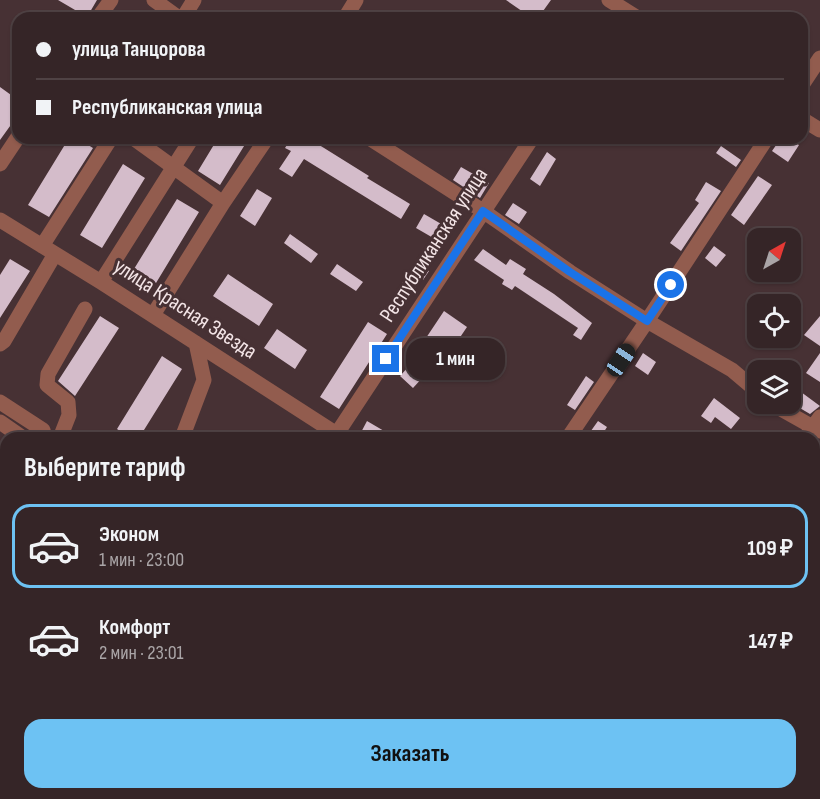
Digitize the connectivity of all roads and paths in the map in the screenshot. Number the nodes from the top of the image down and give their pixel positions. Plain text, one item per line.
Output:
1 (154, 0) edge
2 (172, 12) edge
3 (820, 58) edge
4 (808, 75) edge
5 (13, 144) edge
6 (108, 144) edge
7 (142, 144) edge
8 (188, 144) edge
9 (263, 144) edge
10 (378, 144) edge
11 (528, 144) edge
12 (763, 144) edge
13 (0, 164) edge
14 (174, 167) junction
15 (223, 202) junction
16 (483, 211) junction
17 (0, 220) edge
18 (48, 250) junction
19 (101, 282) junction
20 (85, 309) dead end
21 (153, 315) junction
22 (647, 321) junction
23 (196, 343) junction
24 (0, 344) edge
25 (747, 383) edge
26 (0, 402) edge
27 (790, 414) edge
28 (0, 422) edge
29 (815, 428) edge
30 (14, 432) edge
31 (44, 432) edge
32 (62, 432) edge
33 (185, 432) edge
34 (330, 432) edge
35 (341, 432) edge
36 (572, 432) edge

1 - 2 street
3 - 4 street
5 - 13 street
6 - 18 street
7 - 14 street
8 - 14 street
9 - 15 street
10 - 16 street
11 - 16 street, Республиканская улица
12 - 22 street
14 - 15 street
14 - 19 street
15 - 21 street
16 - 22 street
16 - 35 street, Республиканская улица
17 - 18 street, улица Красная Звезда
18 - 19 street, улица Красная Звезда
18 - 24 street
19 - 21 street, улица Красная Звезда
20 - 32 street
21 - 23 street, улица Красная Звезда
22 - 25 street
22 - 36 street
23 - 33 street
23 - 34 street, улица Красная Звезда
26 - 31 street
27 - 29 street
28 - 30 street

